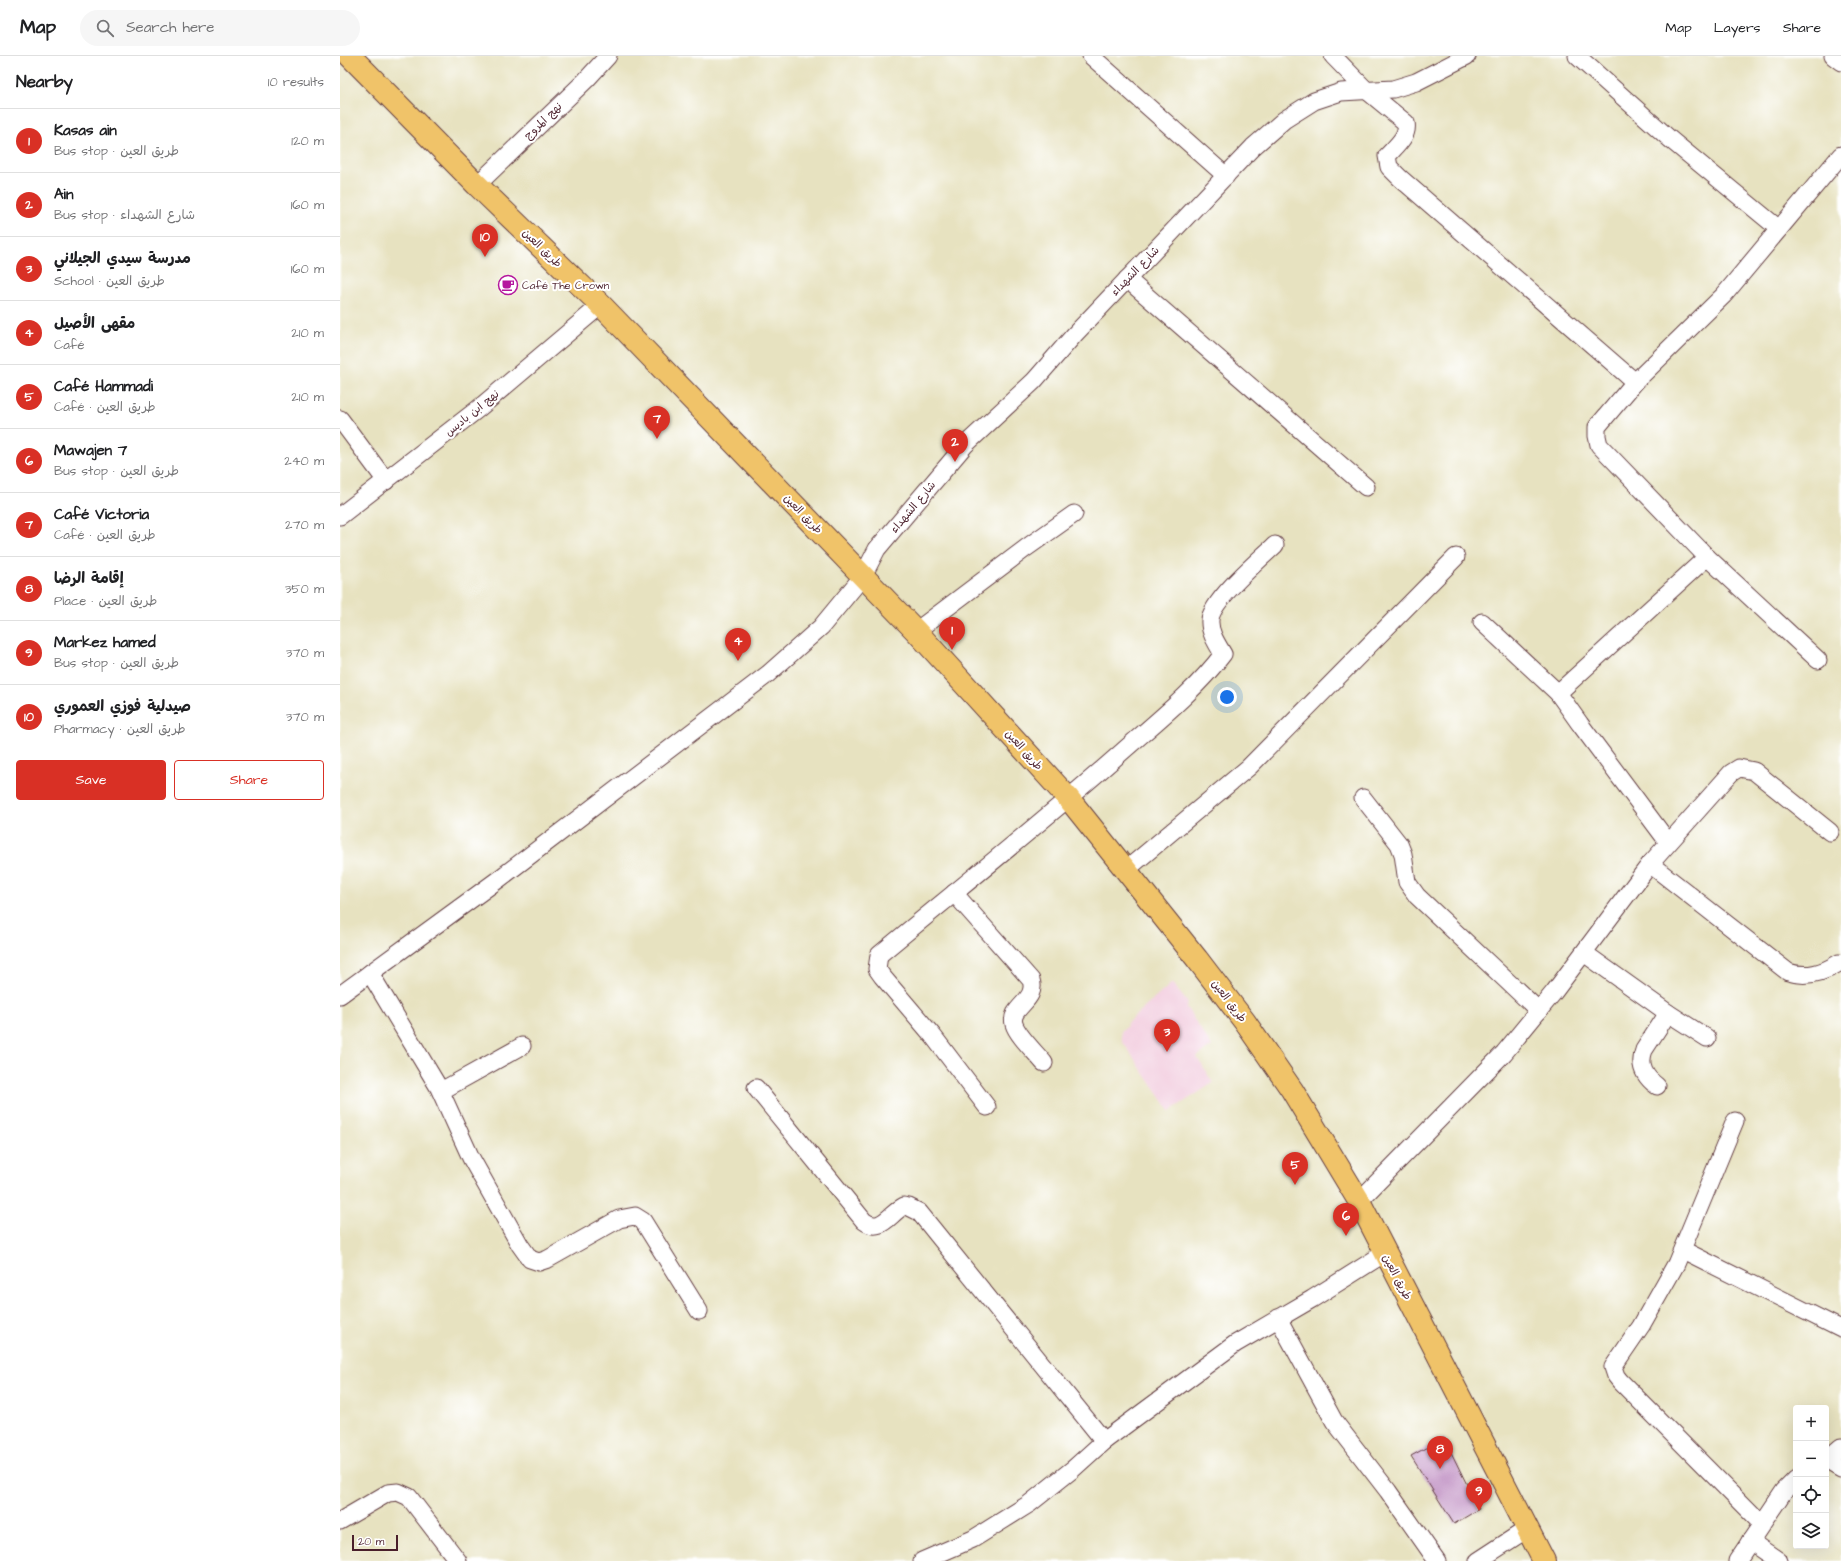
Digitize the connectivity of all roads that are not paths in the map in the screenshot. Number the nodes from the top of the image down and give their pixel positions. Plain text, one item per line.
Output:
1 (350, 56) edge
2 (608, 56) edge
3 (1091, 56) edge
4 (1333, 56) edge
5 (1467, 56) edge
6 (1577, 56) edge
7 (1833, 56) edge
8 (1841, 62) edge
9 (1366, 90) junction
10 (1841, 155) edge
11 (1226, 176) junction
12 (477, 185) junction
13 (1779, 229) junction
14 (1128, 279) junction
15 (601, 305) junction
16 (1635, 382) junction
17 (340, 419) edge
18 (386, 481) junction
19 (1366, 487) dead end
20 (1074, 514) dead end
21 (340, 516) edge
22 (1275, 545) dead end
23 (1456, 557) dead end
24 (1707, 557) junction
25 (863, 576) junction
26 (1482, 622) dead end
27 (916, 631) junction
28 (1818, 660) dead end
29 (1558, 692) junction
30 (1363, 798) dead end
31 (1069, 799) junction
32 (1830, 832) dead end
33 (1668, 842) junction
34 (1650, 864) junction
35 (1126, 870) junction
36 (954, 893) junction
37 (1584, 953) junction
38 (1839, 963) dead end
39 (370, 973) junction
40 (340, 995) edge
41 (1539, 1011) junction
42 (1668, 1013) junction
43 (1707, 1038) dead end
44 (522, 1046) dead end
45 (1044, 1063) dead end
46 (1657, 1086) dead end
47 (756, 1088) dead end
48 (441, 1091) junction
49 (987, 1107) dead end
50 (1736, 1121) dead end
51 (1359, 1201) junction
52 (1683, 1250) junction
53 (1385, 1253) junction
54 (699, 1311) dead end
55 (1278, 1318) junction
56 (1841, 1329) edge
57 (1104, 1441) junction
58 (1841, 1447) edge
59 (1829, 1457) edge
60 (1829, 1462) edge
61 (1841, 1470) edge
62 (1793, 1482) edge
63 (340, 1521) edge
64 (1761, 1523) junction
65 (1527, 1529) junction
66 (1750, 1541) junction
67 (458, 1561) edge
68 (922, 1561) edge
69 (1437, 1561) edge
70 (1478, 1561) edge
71 (1544, 1561) edge
72 (1737, 1561) edge
73 (1779, 1561) edge

1 - 12 main road, طريق العين
2 - 12 street, نهج المروج
3 - 11 street
4 - 9 street
5 - 9 street, شارع الشهداء
6 - 13 street
7 - 8 street
9 - 11 street, شارع الشهداء
9 - 16 street
10 - 13 street
11 - 14 street, شارع الشهداء
12 - 15 main road, طريق العين
13 - 16 street
14 - 19 street
14 - 25 street, شارع الشهداء
15 - 18 street, نهج ابن باديس
15 - 25 main road, طريق العين
16 - 24 street
17 - 18 street
18 - 21 street, نهج ابن باديس
20 - 27 street
22 - 31 street
23 - 35 street
24 - 28 street
24 - 29 street
25 - 27 main road, طريق العين
25 - 39 street, شارع الشهداء
26 - 29 street
27 - 31 main road, طريق العين
29 - 33 street
30 - 41 street
31 - 35 main road, طريق العين
31 - 36 street
32 - 33 street
33 - 34 street
34 - 37 street
34 - 38 street
35 - 51 main road, طريق العين
36 - 45 street
36 - 49 street
37 - 41 street
37 - 42 street
39 - 40 street, شارع الشهداء
39 - 48 street
41 - 51 street
42 - 43 street
42 - 46 street
44 - 48 street
47 - 57 street
48 - 54 street
50 - 52 street
51 - 53 main road, طريق العين
52 - 56 street
52 - 64 street
53 - 55 street
53 - 65 main road, طريق العين
55 - 57 street
55 - 69 street
57 - 68 street
58 - 59 street
60 - 61 street
62 - 64 street
63 - 67 street
64 - 66 street
65 - 70 street
65 - 71 main road, طريق العين
66 - 72 street
66 - 73 street

